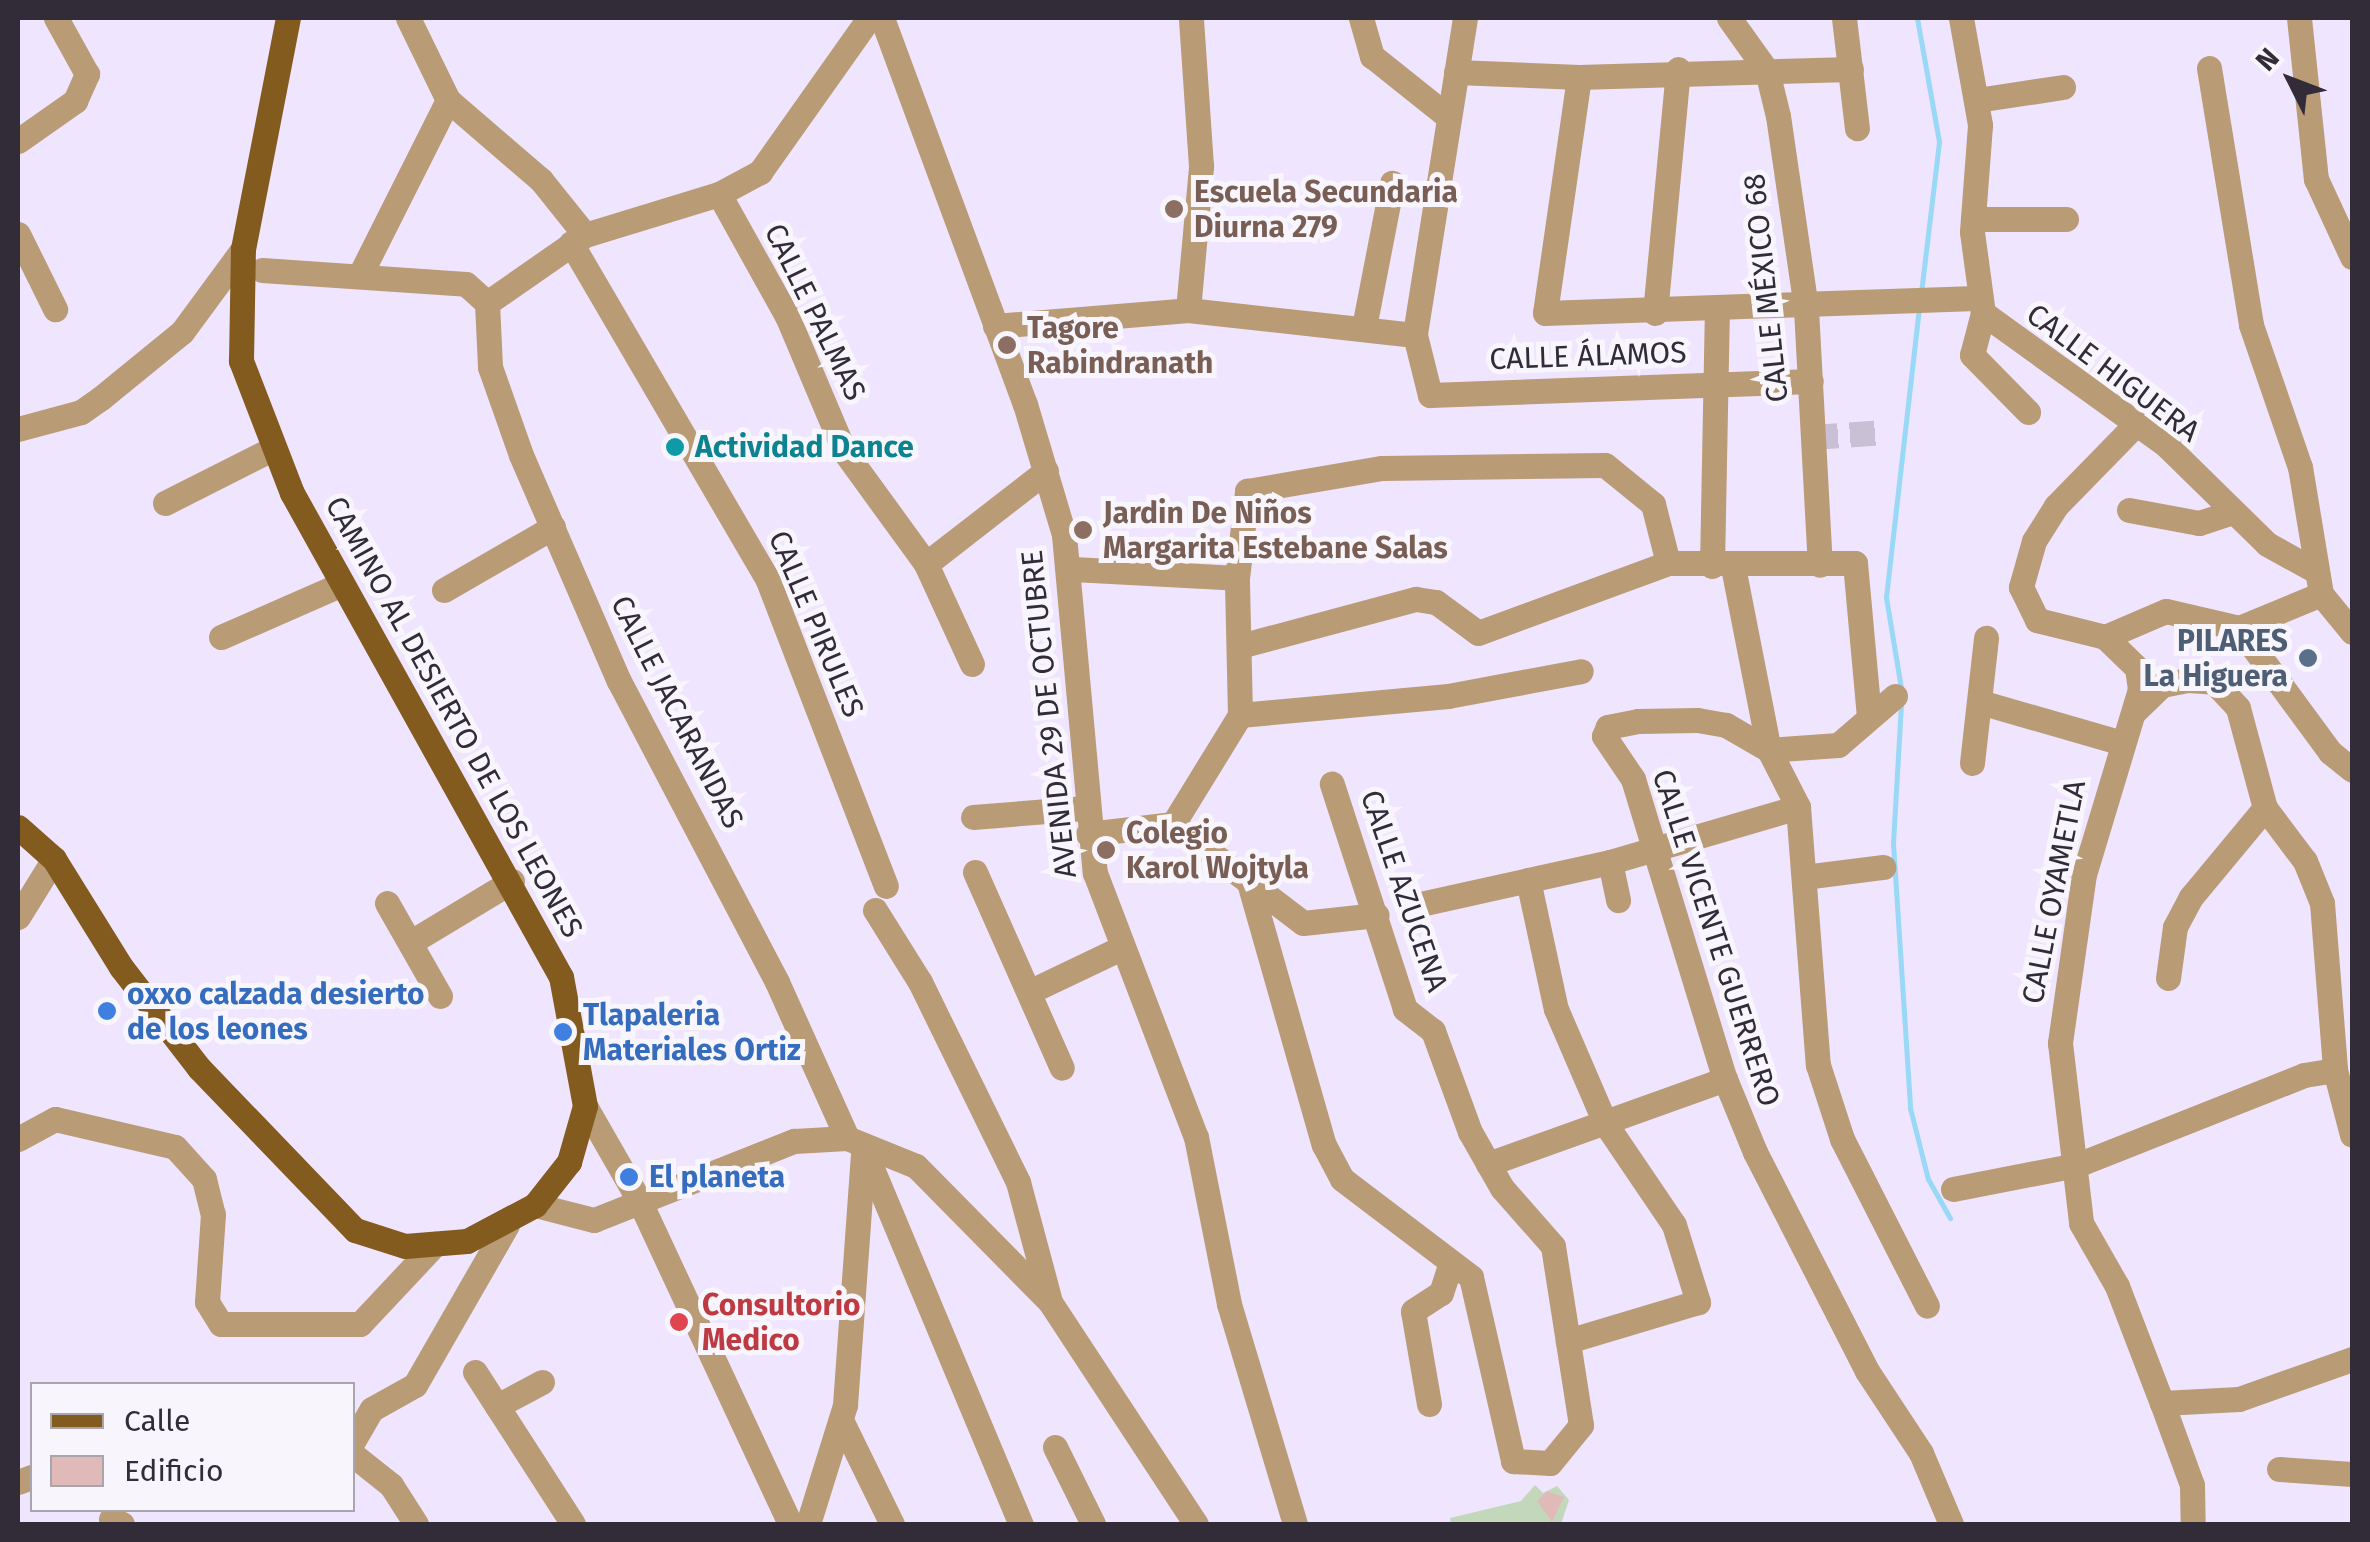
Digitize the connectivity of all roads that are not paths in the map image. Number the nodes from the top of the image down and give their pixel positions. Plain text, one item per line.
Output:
1 (56, 18) edge
2 (288, 18) edge
3 (408, 18) edge
4 (869, 18) edge
5 (882, 18) edge
6 (1191, 18) edge
7 (1361, 18) edge
8 (1465, 18) edge
9 (1729, 18) edge
10 (1844, 18) edge
11 (1962, 18) edge
12 (2299, 18) edge
13 (2209, 68) dead end
14 (1678, 69) junction
15 (1851, 69) junction
16 (1767, 71) junction
17 (1456, 72) junction
18 (1579, 77) junction
19 (2063, 87) dead end
20 (448, 100) junction
21 (1978, 100) junction
22 (1446, 115) junction
23 (1857, 128) dead end
24 (18, 141) edge
25 (1392, 183) dead end
26 (719, 194) junction
27 (2066, 219) dead end
28 (1973, 220) junction
29 (18, 234) edge
30 (578, 239) junction
31 (244, 249) junction
32 (2352, 257) edge
33 (262, 270) dead end
34 (360, 275) junction
35 (487, 304) junction
36 (1980, 306) junction
37 (56, 309) dead end
38 (1806, 309) junction
39 (1188, 310) junction
40 (1717, 310) junction
41 (1655, 313) junction
42 (995, 326) junction
43 (1364, 327) junction
44 (1415, 334) junction
45 (1811, 382) junction
46 (1712, 384) junction
47 (2028, 412) dead end
48 (2136, 424) junction
49 (18, 429) edge
50 (270, 450) junction
51 (1046, 470) junction
52 (165, 503) dead end
53 (2129, 510) dead end
54 (2232, 512) junction
55 (552, 527) junction
56 (1668, 563) junction
57 (926, 564) junction
58 (1820, 565) junction
59 (1722, 567) junction
60 (1073, 569) junction
61 (1237, 578) junction
62 (2318, 582) junction
63 (342, 584) junction
64 (444, 590) dead end
65 (2238, 628) junction
66 (2352, 632) edge
67 (2105, 636) junction
68 (220, 637) dead end
69 (1986, 638) dead end
70 (1240, 646) junction
71 (972, 664) dead end
72 (1581, 670) dead end
73 (1895, 696) dead end
74 (1980, 702) junction
75 (2131, 714) junction
76 (1240, 715) junction
77 (1870, 716) junction
78 (2122, 742) junction
79 (1768, 750) junction
80 (1972, 762) dead end
81 (2352, 770) edge
82 (1332, 784) dead end
83 (1798, 807) junction
84 (1085, 808) junction
85 (2264, 808) junction
86 (973, 816) dead end
87 (1173, 824) junction
88 (18, 827) edge
89 (1088, 834) junction
90 (1657, 847) junction
91 (54, 860) junction
92 (1610, 862) junction
93 (1883, 868) dead end
94 (976, 872) dead end
95 (1804, 877) junction
96 (1528, 880) junction
97 (512, 882) junction
98 (886, 886) dead end
99 (1250, 886) junction
100 (1618, 900) dead end
101 (386, 903) dead end
102 (1416, 905) dead end
103 (875, 910) dead end
104 (1377, 915) junction
105 (18, 917) edge
106 (411, 942) junction
107 (1119, 949) junction
108 (2168, 978) dead end
109 (1033, 990) junction
110 (440, 996) dead end
111 (1062, 1068) dead end
112 (2335, 1070) junction
113 (1725, 1080) junction
114 (2347, 1105) edge
115 (585, 1106) junction
116 (1605, 1123) junction
117 (2352, 1135) edge
118 (18, 1139) edge
119 (855, 1143) junction
120 (1488, 1164) junction
121 (2077, 1165) junction
122 (1953, 1189) dead end
123 (640, 1202) junction
124 (536, 1206) junction
125 (508, 1225) junction
126 (435, 1244) junction
127 (1450, 1268) junction
128 (1050, 1302) junction
129 (1927, 1306) dead end
130 (1568, 1340) junction
131 (2352, 1359) edge
132 (476, 1372) dead end
133 (542, 1382) dead end
134 (2162, 1402) junction
135 (1429, 1404) dead end
136 (497, 1406) junction
137 (362, 1407) edge
138 (842, 1422) junction
139 (355, 1433) edge
140 (1055, 1446) dead end
141 (355, 1456) edge
142 (2279, 1469) dead end
143 (2352, 1474) edge
144 (416, 1524) edge
145 (573, 1524) edge
146 (790, 1524) edge
147 (808, 1524) edge
148 (892, 1524) edge
149 (1021, 1524) edge
150 (1093, 1524) edge
151 (1196, 1524) edge
152 (1294, 1524) edge
153 (1952, 1524) edge
154 (2193, 1524) edge

1 - 24 street
2 - 31 main road, CAMINO AL DESIERTO DE LOS LEONES
3 - 20 street
4 - 26 street
5 - 42 street, AVENIDA 29 DE OCTUBRE
6 - 39 street
7 - 22 street
8 - 17 street
9 - 16 street, CALLE MÉXICO 68
10 - 15 street
11 - 21 street
12 - 32 street
13 - 62 street
14 - 16 street
14 - 18 street
14 - 41 street
15 - 16 street
15 - 23 street
16 - 38 street, CALLE MÉXICO 68
17 - 18 street
17 - 22 street
18 - 41 street
19 - 21 street
20 - 30 street, CALLE PIRULES
20 - 34 street
21 - 28 street
22 - 44 street
25 - 43 street
26 - 30 street
26 - 57 street, CALLE PALMAS
27 - 28 street
28 - 36 street
29 - 37 street
30 - 35 street
30 - 98 street, CALLE PIRULES
31 - 49 street
31 - 50 main road, CAMINO AL DESIERTO DE LOS LEONES
33 - 34 street
34 - 35 street
35 - 55 street, CALLE JACARANDAS
36 - 38 street
36 - 47 street
36 - 48 street, CALLE HIGUERA
38 - 40 street
38 - 45 street, CALLE MÉXICO 68
39 - 42 street
39 - 43 street
40 - 41 street
40 - 46 street
42 - 51 street, AVENIDA 29 DE OCTUBRE
43 - 44 street
44 - 46 street, CALLE ÁLAMOS
45 - 46 street, CALLE ÁLAMOS
45 - 58 street, CALLE MÉXICO 68
46 - 59 street
48 - 54 street, CALLE HIGUERA
48 - 67 street
50 - 52 street
50 - 63 main road, CAMINO AL DESIERTO DE LOS LEONES
51 - 57 street
51 - 60 street, AVENIDA 29 DE OCTUBRE
53 - 54 street
54 - 62 street, CALLE HIGUERA
55 - 64 street
55 - 119 street, CALLE JACARANDAS
56 - 59 street
56 - 61 street
56 - 70 street
57 - 71 street, CALLE PALMAS
58 - 59 street
58 - 77 street
59 - 79 street
60 - 61 street
60 - 84 street, AVENIDA 29 DE OCTUBRE
61 - 70 street
62 - 65 street
62 - 66 street, CALLE HIGUERA
63 - 68 street
63 - 97 main road, CAMINO AL DESIERTO DE LOS LEONES
65 - 67 street
65 - 81 street
67 - 75 street, CALLE OYAMETLA
69 - 74 street
70 - 76 street
72 - 76 street
73 - 77 street
74 - 78 street
74 - 80 street
75 - 78 street, CALLE OYAMETLA
75 - 85 street
76 - 87 street
77 - 79 street
78 - 121 street, CALLE OYAMETLA
79 - 83 street
79 - 90 street, CALLE VICENTE GUERRERO
82 - 104 street, CALLE AZUCENA
83 - 90 street
83 - 95 street
84 - 86 street
84 - 89 street, AVENIDA 29 DE OCTUBRE
85 - 108 street
85 - 112 street
87 - 89 street
87 - 99 street
88 - 91 main road, CAMINO AL DESIERTO DE LOS LEONES
89 - 107 street, AVENIDA 29 DE OCTUBRE
90 - 92 street
90 - 113 street, CALLE VICENTE GUERRERO
91 - 105 street
91 - 126 main road, CAMINO AL DESIERTO DE LOS LEONES
92 - 96 street
92 - 100 street
93 - 95 street
94 - 109 street
95 - 129 street
96 - 102 street
96 - 116 street
97 - 106 street
97 - 115 main road, CAMINO AL DESIERTO DE LOS LEONES
99 - 104 street
99 - 127 street
101 - 106 street
103 - 128 street
104 - 120 street, CALLE AZUCENA
106 - 110 street
107 - 109 street
107 - 152 street, AVENIDA 29 DE OCTUBRE
109 - 111 street
112 - 114 street
112 - 121 street
113 - 116 street
113 - 153 street, CALLE VICENTE GUERRERO
114 - 117 street
115 - 123 street
115 - 124 main road, CAMINO AL DESIERTO DE LOS LEONES
116 - 120 street
116 - 130 street
118 - 126 street
119 - 123 street
119 - 128 street
119 - 138 street
119 - 149 street, CALLE JACARANDAS
120 - 130 street, CALLE AZUCENA
121 - 122 street
121 - 134 street, CALLE OYAMETLA
123 - 124 street
123 - 146 street
124 - 125 main road, CAMINO AL DESIERTO DE LOS LEONES
125 - 126 main road, CAMINO AL DESIERTO DE LOS LEONES
125 - 137 street
127 - 130 street, CALLE AZUCENA
127 - 135 street
128 - 151 street
131 - 134 street
132 - 136 street
133 - 136 street
134 - 154 street, CALLE OYAMETLA
136 - 145 street
137 - 139 street
138 - 147 street
138 - 148 street
140 - 150 street
141 - 144 street
142 - 143 street

